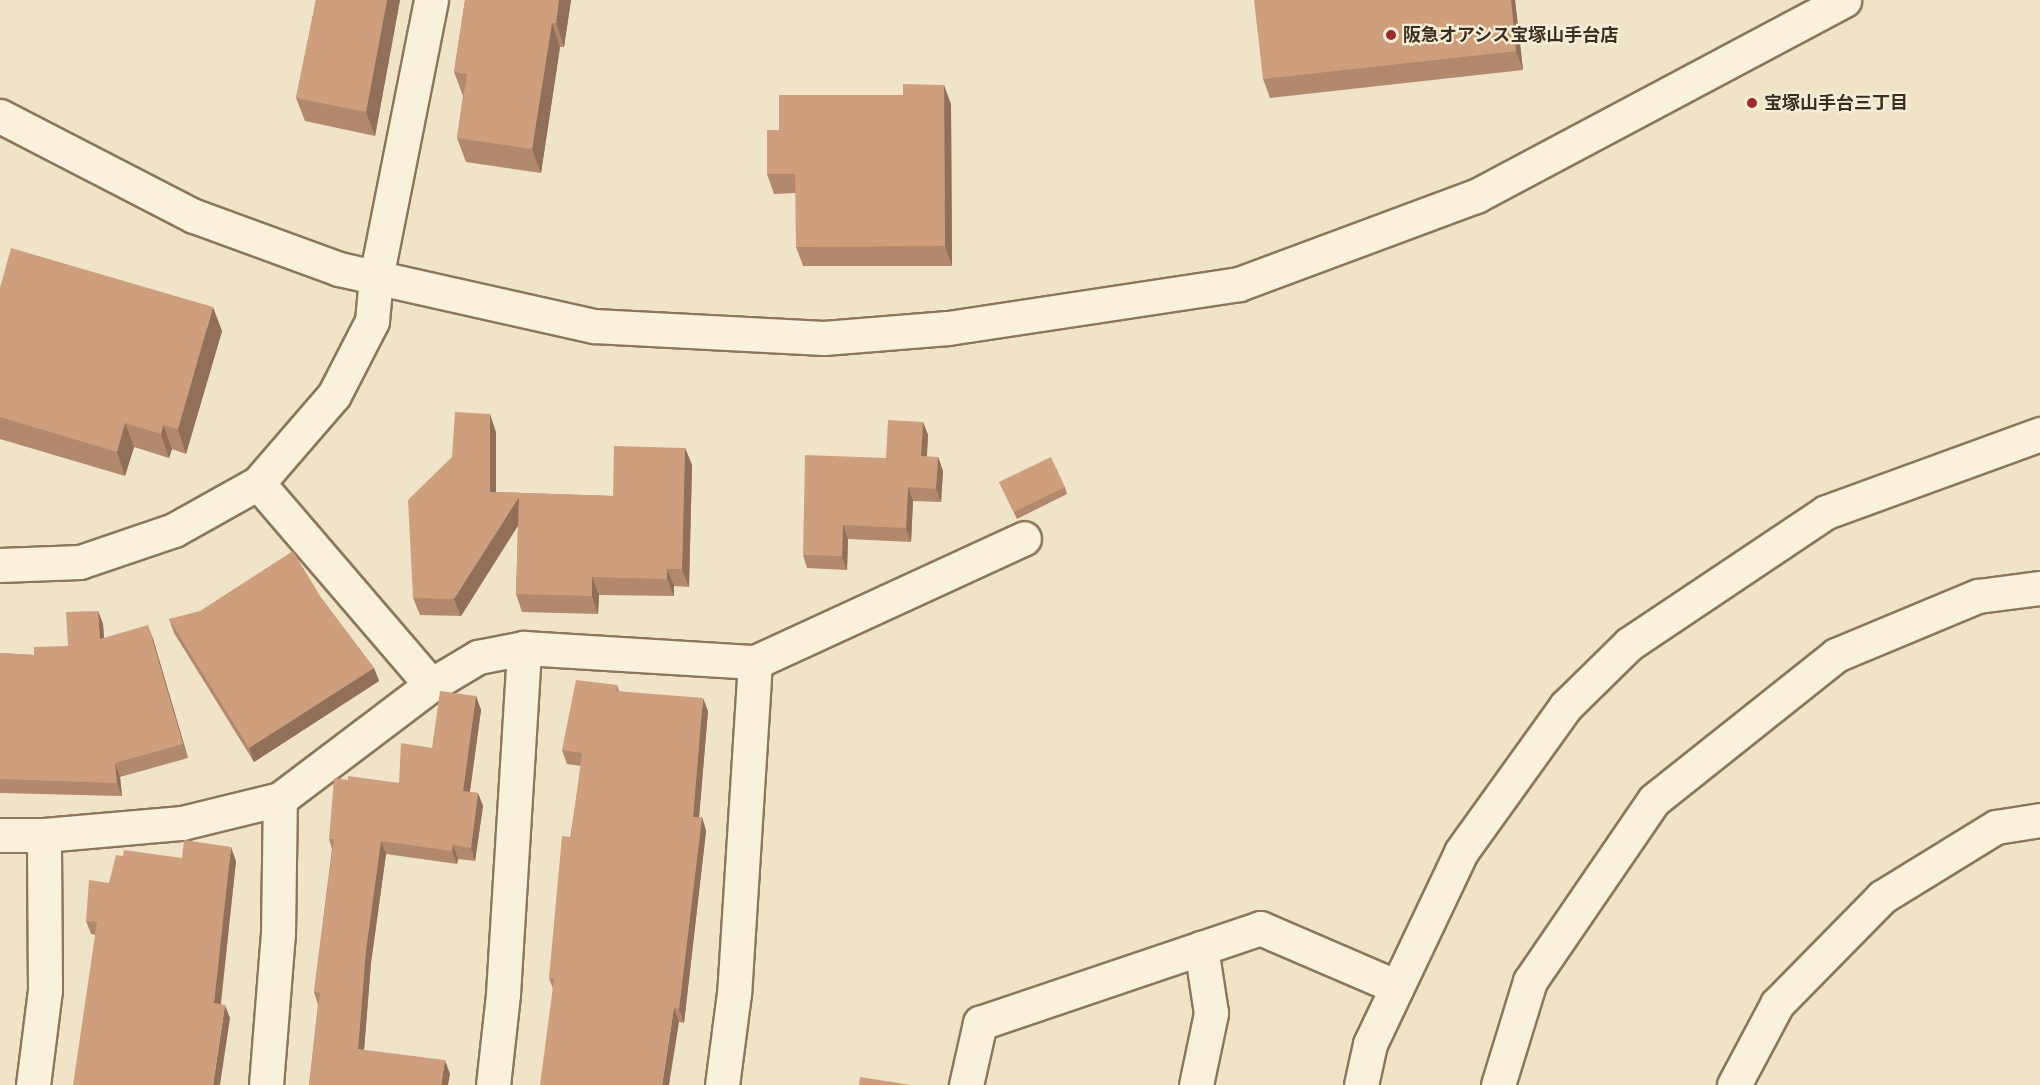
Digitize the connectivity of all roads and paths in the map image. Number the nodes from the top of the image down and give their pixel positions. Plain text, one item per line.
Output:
1 (431, 0) edge
2 (1844, 0) edge
3 (0, 116) edge
4 (376, 278) junction
5 (2040, 434) edge
6 (258, 483) junction
7 (1024, 537) dead end
8 (0, 565) edge
9 (2040, 588) edge
10 (524, 648) junction
11 (756, 662) junction
12 (431, 685) junction
13 (280, 799) junction
14 (2040, 820) edge
15 (0, 835) edge
16 (44, 835) junction
17 (1201, 948) junction
18 (1397, 987) junction
19 (33, 1085) edge
20 (266, 1085) edge
21 (493, 1085) edge
22 (722, 1085) edge
23 (966, 1085) edge
24 (1196, 1085) edge
25 (1361, 1085) edge
26 (1498, 1085) edge
27 (1734, 1085) edge

1 - 4 street
2 - 4 street
3 - 4 street
4 - 6 street
5 - 18 street
6 - 8 street
6 - 12 street
7 - 11 street
9 - 26 street
10 - 11 street
10 - 12 street
10 - 21 street
11 - 22 street
12 - 13 street
13 - 16 street
13 - 20 street
14 - 27 street
15 - 16 street
16 - 19 street
17 - 18 street
17 - 23 street
17 - 24 street
18 - 25 street

